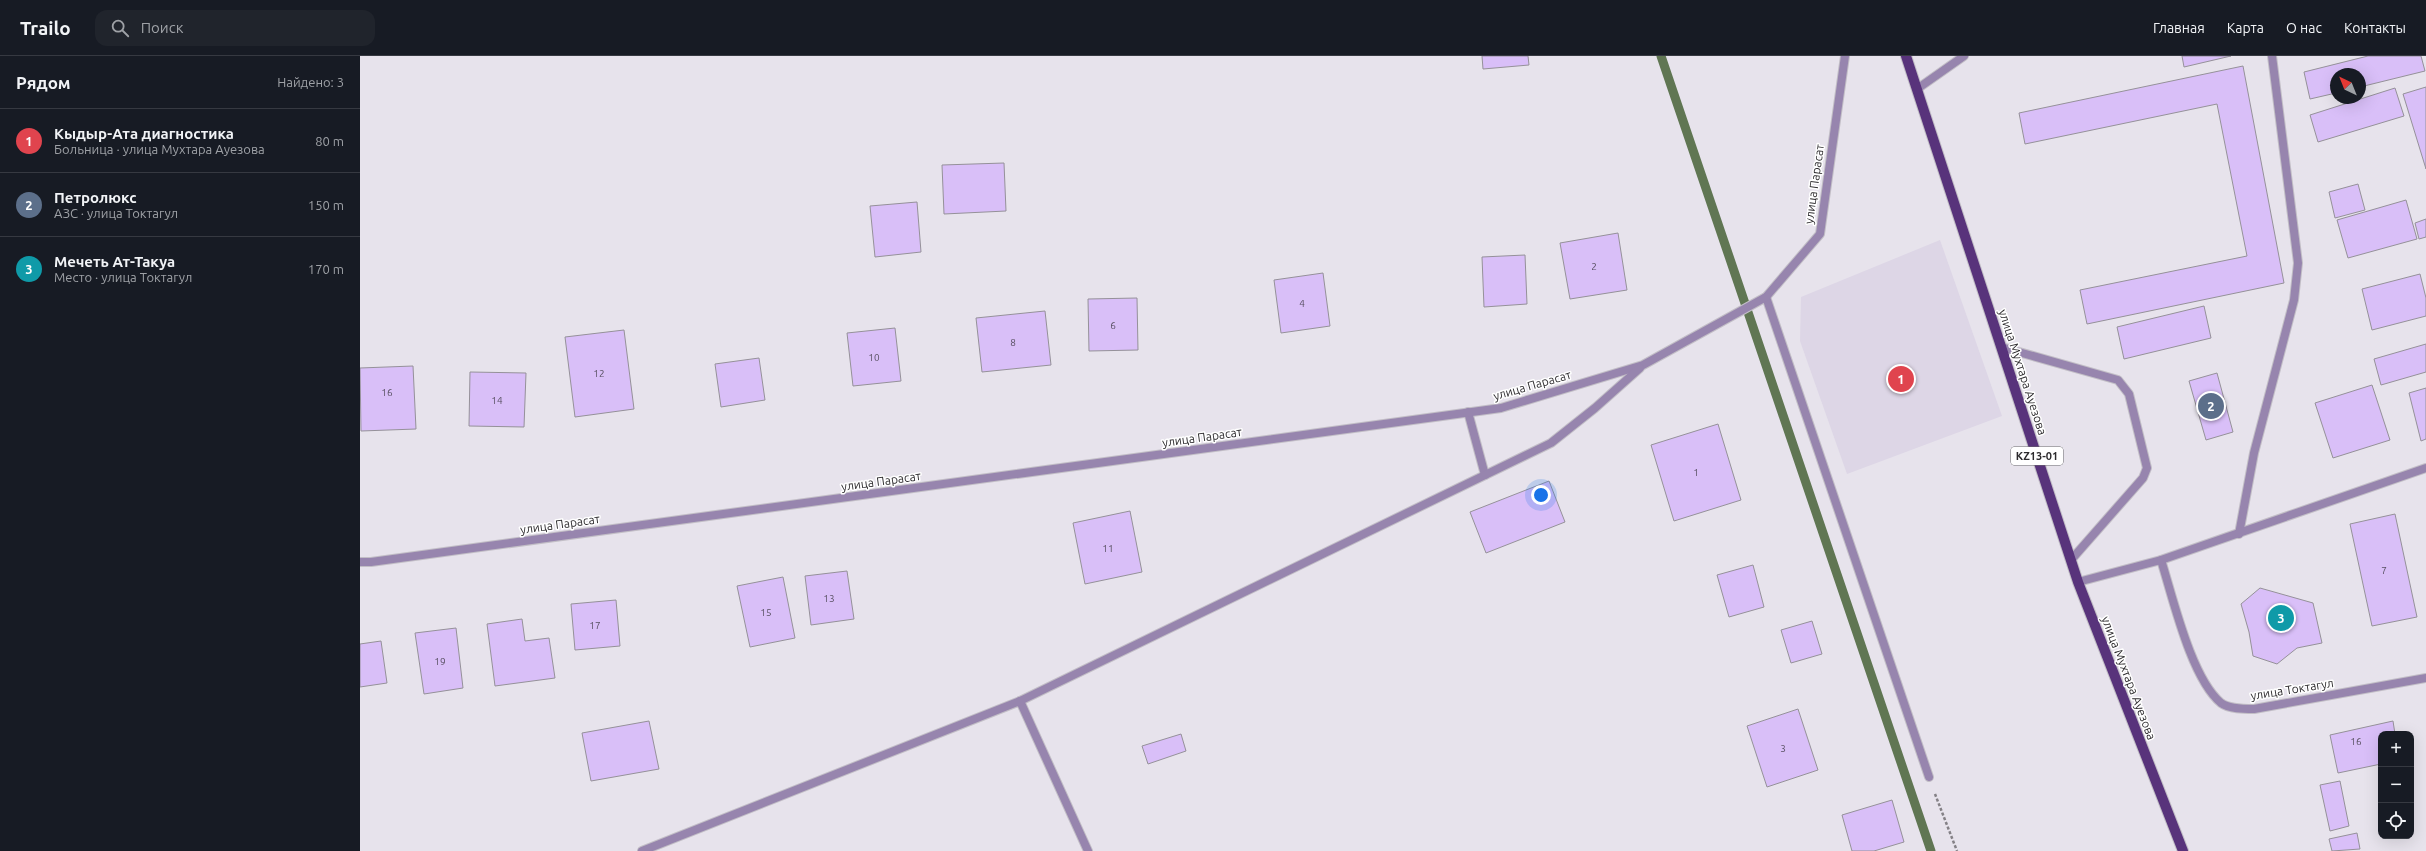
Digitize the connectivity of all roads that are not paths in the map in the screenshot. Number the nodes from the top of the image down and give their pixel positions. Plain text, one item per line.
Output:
1 (1845, 56) edge
2 (1906, 56) edge
3 (1964, 56) edge
4 (2272, 56) edge
5 (1917, 89) junction
6 (1763, 298) junction
7 (2001, 347) junction
8 (1642, 365) junction
9 (1468, 412) junction
10 (2426, 468) edge
11 (1485, 474) junction
12 (2239, 534) junction
13 (2071, 560) junction
14 (2161, 560) junction
15 (360, 562) edge
16 (2078, 582) junction
17 (2426, 678) edge
18 (1020, 700) junction
19 (1929, 776) road end
20 (642, 851) edge
21 (1088, 851) edge
22 (2182, 851) edge

1 - 6 street, улица Парасат
2 - 5 main road, улица Мухтара Ауезова / KZ13-01
3 - 5 street
4 - 12 street
5 - 7 main road, улица Мухтара Ауезова / KZ13-01
6 - 8 street, улица Парасат
6 - 19 street
7 - 13 main road, улица Мухтара Ауезова / KZ13-01
7 - 13 street
8 - 9 street, улица Парасат
8 - 11 street
9 - 11 street
9 - 15 street, улица Парасат
10 - 12 street
11 - 18 street
12 - 14 street
13 - 16 main road, улица Мухтара Ауезова / KZ13-01
14 - 16 street
14 - 17 street, улица Токтагул
16 - 22 main road, улица Мухтара Ауезова / KZ13-01
18 - 20 street
18 - 21 street

